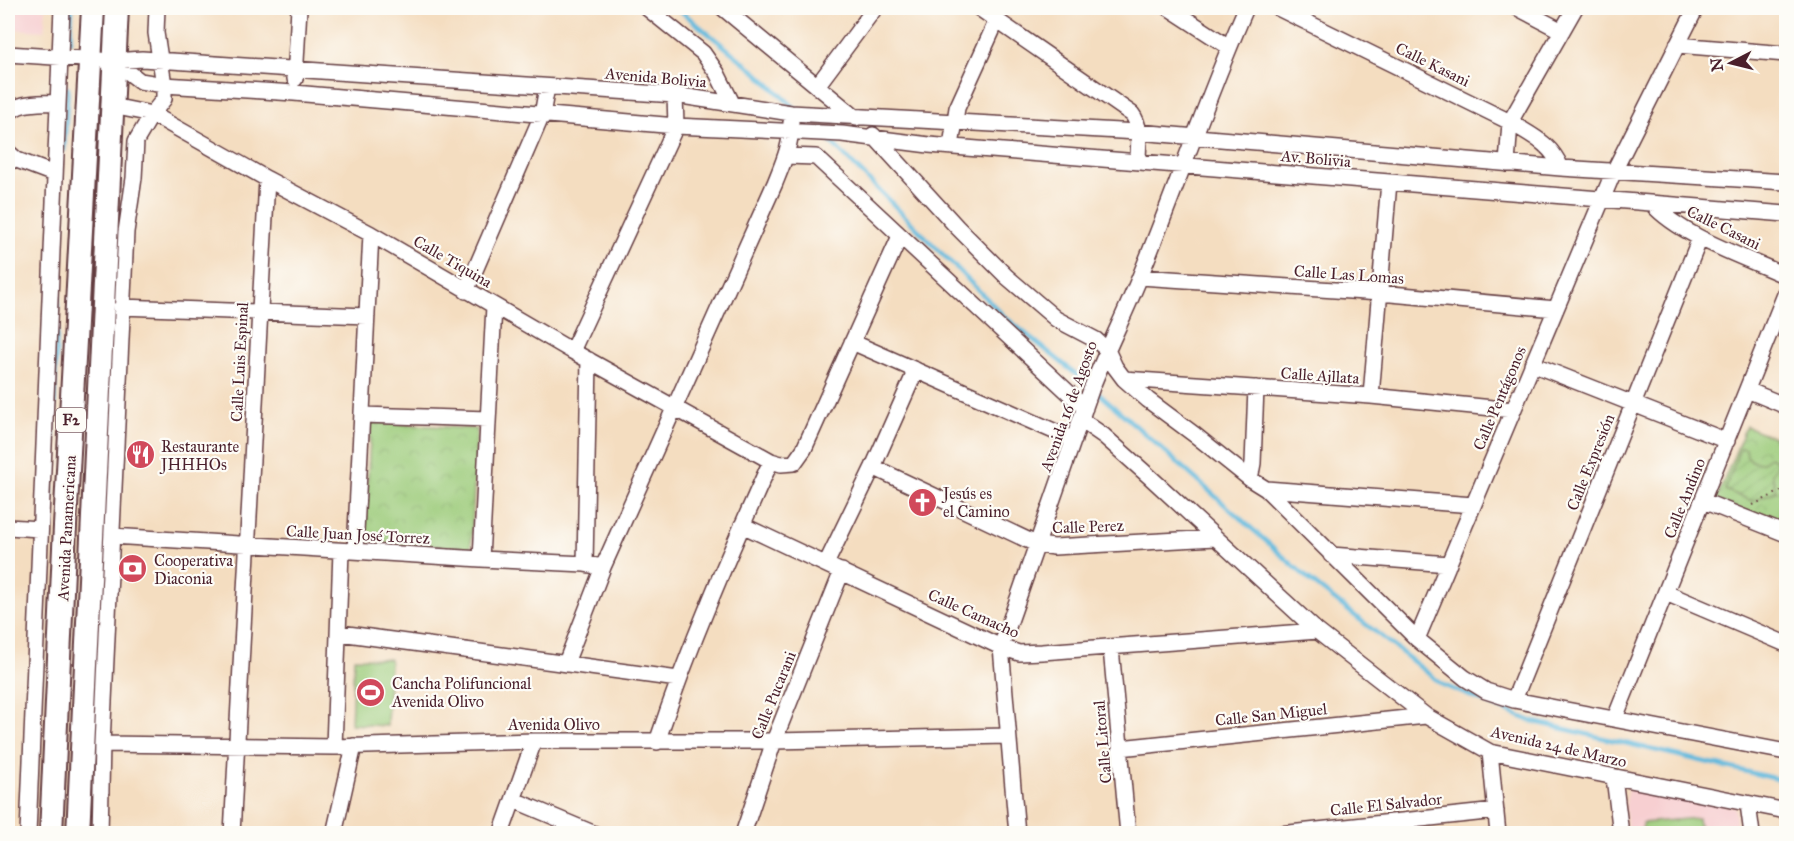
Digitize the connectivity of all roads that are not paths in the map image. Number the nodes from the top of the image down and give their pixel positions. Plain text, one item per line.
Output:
1 (62, 8) edge
2 (93, 8) edge
3 (117, 8) edge
4 (157, 8) edge
5 (299, 8) edge
6 (647, 8) edge
7 (723, 8) edge
8 (875, 8) edge
9 (979, 8) edge
10 (1169, 8) edge
11 (1246, 8) edge
12 (1278, 8) edge
13 (1518, 8) edge
14 (1575, 8) edge
15 (1696, 8) edge
16 (997, 20) junction
17 (1562, 31) junction
18 (1677, 45) junction
19 (1229, 47) junction
20 (8, 54) edge
21 (1786, 54) edge
22 (59, 58) junction
23 (91, 58) junction
24 (160, 60) junction
25 (114, 61) junction
26 (295, 70) junction
27 (164, 85) junction
28 (818, 86) junction
29 (547, 87) junction
30 (294, 93) junction
31 (675, 96) junction
32 (58, 102) junction
33 (732, 103) junction
34 (112, 106) junction
35 (791, 113) junction
36 (152, 114) junction
37 (8, 115) edge
38 (542, 115) junction
39 (855, 117) junction
40 (953, 122) junction
41 (1510, 122) junction
42 (676, 126) junction
43 (799, 131) junction
44 (1138, 132) junction
45 (874, 137) junction
46 (1194, 138) junction
47 (951, 146) junction
48 (8, 152) edge
49 (786, 156) junction
50 (1137, 161) junction
51 (1507, 164) junction
52 (1184, 165) junction
53 (1561, 168) junction
54 (1614, 171) junction
55 (54, 174) junction
56 (267, 179) junction
57 (1389, 182) junction
58 (1786, 182) edge
59 (1602, 200) junction
60 (1652, 204) junction
61 (1786, 214) edge
62 (371, 234) junction
63 (900, 236) junction
64 (1700, 238) junction
65 (1786, 276) edge
66 (1140, 277) junction
67 (466, 291) junction
68 (1786, 292) edge
69 (1380, 293) junction
70 (494, 306) junction
71 (122, 307) junction
72 (1556, 309) junction
73 (259, 312) junction
74 (367, 316) junction
75 (852, 342) junction
76 (1107, 350) junction
77 (572, 351) junction
78 (589, 360) junction
79 (1532, 364) junction
80 (916, 370) junction
81 (1124, 379) junction
82 (1256, 388) junction
83 (1747, 390) junction
84 (1371, 396) junction
85 (1633, 404) junction
86 (1786, 406) edge
87 (675, 408) junction
88 (1513, 410) junction
89 (1083, 414) junction
90 (362, 415) junction
91 (488, 419) junction
92 (1074, 440) junction
93 (1727, 441) junction
94 (771, 461) junction
95 (873, 467) junction
96 (1250, 480) junction
97 (1266, 489) junction
98 (1703, 501) junction
99 (1473, 505) junction
100 (742, 525) junction
101 (8, 527) edge
102 (40, 529) junction
103 (1786, 534) edge
104 (112, 537) junction
105 (1215, 538) junction
106 (1038, 545) junction
107 (248, 546) junction
108 (348, 551) junction
109 (1331, 555) junction
110 (481, 559) junction
111 (585, 564) junction
112 (826, 564) junction
113 (1449, 564) junction
114 (603, 567) junction
115 (842, 571) junction
116 (1666, 593) junction
117 (1317, 631) junction
118 (340, 633) junction
119 (1417, 639) junction
120 (1786, 644) edge
121 (1001, 647) junction
122 (1111, 648) junction
123 (566, 663) junction
124 (678, 679) junction
125 (1514, 700) junction
126 (1426, 716) junction
127 (1615, 718) junction
128 (1007, 736) junction
129 (534, 741) junction
130 (774, 741) junction
131 (657, 742) junction
132 (102, 744) junction
133 (354, 746) junction
134 (236, 747) junction
135 (334, 747) junction
136 (1120, 748) junction
137 (1490, 752) junction
138 (1786, 752) edge
139 (1614, 777) junction
140 (514, 800) junction
141 (1748, 804) junction
142 (1496, 811) junction
143 (1786, 811) edge
144 (335, 833) edge
145 (28, 834) edge
146 (51, 834) edge
147 (78, 834) edge
148 (100, 834) edge
149 (232, 834) edge
150 (501, 834) edge
151 (595, 834) edge
152 (743, 834) edge
153 (1017, 834) edge
154 (1128, 834) edge
155 (1280, 834) edge
156 (1498, 834) edge
157 (1620, 834) edge
158 (1752, 834) edge

1 - 22 street
2 - 23 highway, Avenida Panamericana / F2
3 - 25 highway, Avenida Panamericana / F2
4 - 24 street
5 - 26 street
6 - 33 street
7 - 28 street
8 - 28 street
9 - 16 street
10 - 19 street
11 - 19 street, Avenida 16 de Agosto
12 - 41 street, Calle Kasani
13 - 17 street
14 - 17 street
15 - 18 street, Calle Pentágonos
16 - 40 street
16 - 44 street
17 - 41 street
18 - 21 street
18 - 54 street, Calle Pentágonos
19 - 46 street, Avenida 16 de Agosto
20 - 22 street, Avenida Bolivia
22 - 23 street, Avenida Bolivia
22 - 32 street
23 - 25 street, Avenida Bolivia
23 - 146 highway, Avenida Panamericana / F2
24 - 25 street, Avenida Bolivia
24 - 26 street, Avenida Bolivia
24 - 27 street
25 - 27 street
25 - 34 highway, Avenida Panamericana / F2
26 - 29 street, Avenida Bolivia
26 - 30 street
27 - 30 street
27 - 36 street
28 - 39 street
29 - 31 street, Avenida Bolivia
29 - 38 street
30 - 38 street
31 - 33 street, Avenida Bolivia
31 - 42 street
32 - 37 street
32 - 55 street
33 - 35 street, Avenida Bolivia
34 - 36 street, Calle Tiquina
34 - 147 highway, Avenida Panamericana / F2
35 - 39 street, Avenida Bolivia
35 - 43 street
36 - 56 street, Calle Tiquina
36 - 71 street
38 - 42 street
38 - 67 street
39 - 40 street, Avenida Bolivia
39 - 45 street
40 - 44 street, Avenida Bolivia
40 - 47 street
41 - 51 street
41 - 53 street, Calle Kasani
42 - 43 street, Av. Bolivia
42 - 77 street
43 - 45 street, Av. Bolivia
43 - 49 street
44 - 46 street, Avenida Bolivia
44 - 50 street
45 - 47 street, Av. Bolivia
45 - 76 street
46 - 51 street, Av. Bolivia
46 - 52 street, Avenida 16 de Agosto
47 - 50 street, Av. Bolivia
48 - 55 street
49 - 63 street, Avenida 24 de Marzo
49 - 87 street
50 - 52 street, Av. Bolivia
51 - 53 street, Av. Bolivia
52 - 57 street, Av. Bolivia
52 - 66 street, Avenida 16 de Agosto
53 - 54 street, Av. Bolivia
54 - 58 street, Av. Bolivia
54 - 59 street, Calle Pentágonos
55 - 102 street
56 - 62 street, Calle Tiquina
56 - 73 street, Calle Luis Espinal
57 - 59 street, Av. Bolivia
57 - 69 street
59 - 60 street, Av. Bolivia
59 - 72 street, Calle Pentágonos
60 - 61 street, Av. Bolivia
60 - 64 street, Calle Casani
62 - 67 street, Calle Tiquina
62 - 74 street
63 - 75 street
63 - 89 street, Avenida 24 de Marzo
64 - 65 street, Calle Casani
64 - 85 street, Calle Expresión
66 - 69 street, Calle Las Lomas
66 - 76 street, Avenida 16 de Agosto
67 - 70 street, Calle Tiquina
68 - 83 street, Calle Andino
69 - 72 street, Calle Las Lomas
69 - 84 street
70 - 77 street, Calle Tiquina
70 - 91 street
71 - 73 street
71 - 104 street
72 - 79 street, Calle Pentágonos
73 - 74 street
73 - 107 street, Calle Luis Espinal
74 - 90 street
75 - 80 street
75 - 94 street
76 - 81 street
76 - 89 street, Avenida 16 de Agosto
77 - 78 street, Calle Tiquina
78 - 87 street, Calle Tiquina
78 - 111 street
79 - 85 street
79 - 88 street, Calle Pentágonos
80 - 92 street
80 - 95 street
81 - 82 street, Calle Ajllata
81 - 96 street
82 - 84 street, Calle Ajllata
82 - 96 street
83 - 86 street
83 - 93 street, Calle Andino
84 - 88 street, Calle Ajllata
85 - 93 street
85 - 125 street, Calle Expresión
87 - 94 street, Calle Tiquina
87 - 114 street
88 - 99 street, Calle Pentágonos
89 - 92 street, Avenida 16 de Agosto
89 - 105 street, Avenida 24 de Marzo
90 - 91 street
90 - 108 street
91 - 110 street
92 - 106 street, Avenida 16 de Agosto
93 - 98 street, Calle Andino
94 - 100 street
95 - 106 street, Calle Perez
95 - 112 street
96 - 97 street
97 - 99 street
97 - 109 street
98 - 103 street
98 - 116 street, Calle Andino
99 - 113 street, Calle Pentágonos
100 - 112 street, Calle Camacho
100 - 124 street
101 - 102 street
102 - 145 street
104 - 107 street, Calle Juan José Torrez
104 - 132 street
105 - 106 street, Calle Perez
105 - 117 street, Avenida 24 de Marzo
106 - 121 street, Avenida 16 de Agosto
107 - 108 street, Calle Juan José Torrez
107 - 134 street, Calle Luis Espinal
108 - 110 street, Calle Juan José Torrez
108 - 118 street
109 - 113 street
109 - 119 street
110 - 111 street, Calle Juan José Torrez
111 - 114 street, Calle Juan José Torrez
112 - 115 street, Calle Camacho
113 - 119 street, Calle Pentágonos
114 - 123 street
115 - 121 street, Calle Camacho
115 - 130 street, Calle Pucarani
116 - 120 street
116 - 127 street, Calle Andino
117 - 122 street, Calle Camacho
117 - 126 street, Avenida 24 de Marzo
118 - 123 street
118 - 135 street
119 - 125 street
121 - 122 street, Calle Camacho
121 - 128 street, Avenida 16 de Agosto
122 - 136 street, Calle Litoral
123 - 124 street
124 - 131 street
125 - 127 street
126 - 136 street, Calle San Miguel
126 - 137 street, Avenida 24 de Marzo
127 - 138 street
128 - 130 street, Avenida Olivo
128 - 153 street, Avenida 16 de Agosto
129 - 131 street, Avenida Olivo
129 - 133 street, Avenida Olivo
129 - 140 street
130 - 131 street, Avenida Olivo
130 - 152 street, Calle Pucarani
132 - 134 street, Avenida Olivo
132 - 148 street
133 - 135 street, Avenida Olivo
133 - 144 street
134 - 135 street, Avenida Olivo
134 - 149 street, Calle Luis Espinal
136 - 154 street, Calle Litoral
137 - 139 street, Avenida 24 de Marzo
137 - 142 street
139 - 141 street, Avenida 24 de Marzo
139 - 157 street
140 - 150 street
140 - 151 street
141 - 143 street, Avenida 24 de Marzo
141 - 158 street
142 - 155 street, Calle El Salvador
142 - 156 street

